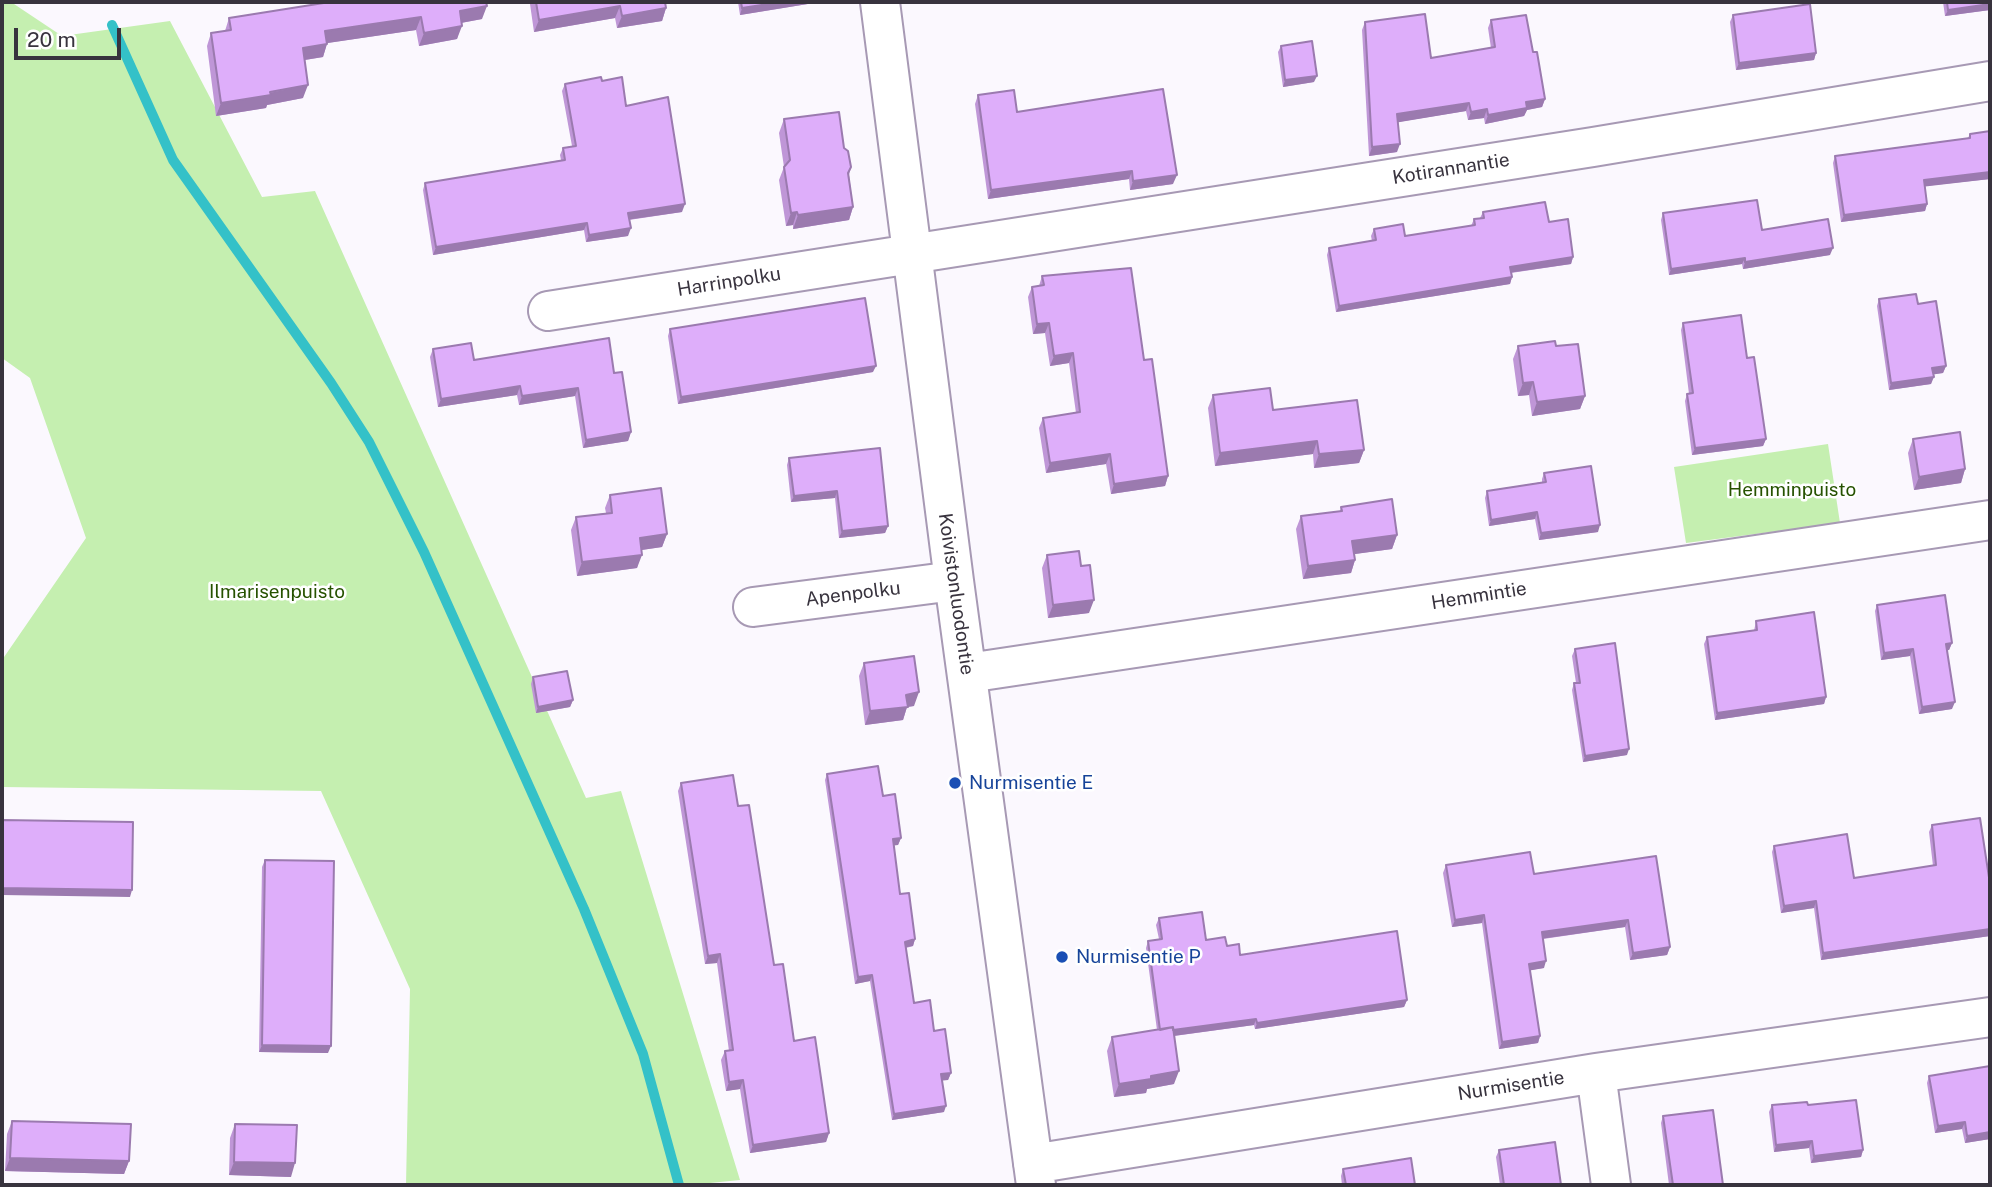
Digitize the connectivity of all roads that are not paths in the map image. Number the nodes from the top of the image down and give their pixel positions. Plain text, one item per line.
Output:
1 (880, 2) edge
2 (1990, 81) edge
3 (911, 253) junction
4 (548, 311) dead end
5 (1990, 520) edge
6 (954, 581) junction
7 (753, 607) dead end
8 (968, 673) junction
9 (1990, 1017) edge
10 (1596, 1073) junction
11 (1035, 1175) edge
12 (1611, 1185) edge

1 - 3 street, Koivistonluodontie
2 - 3 street, Kotirannantie
3 - 4 street, Harrinpolku
3 - 6 street, Koivistonluodontie
5 - 8 street, Hemmintie
6 - 7 street, Apenpolku
6 - 8 street, Koivistonluodontie
8 - 11 street, Koivistonluodontie
9 - 10 street, Nurmisentie
10 - 11 street, Nurmisentie
10 - 12 street

